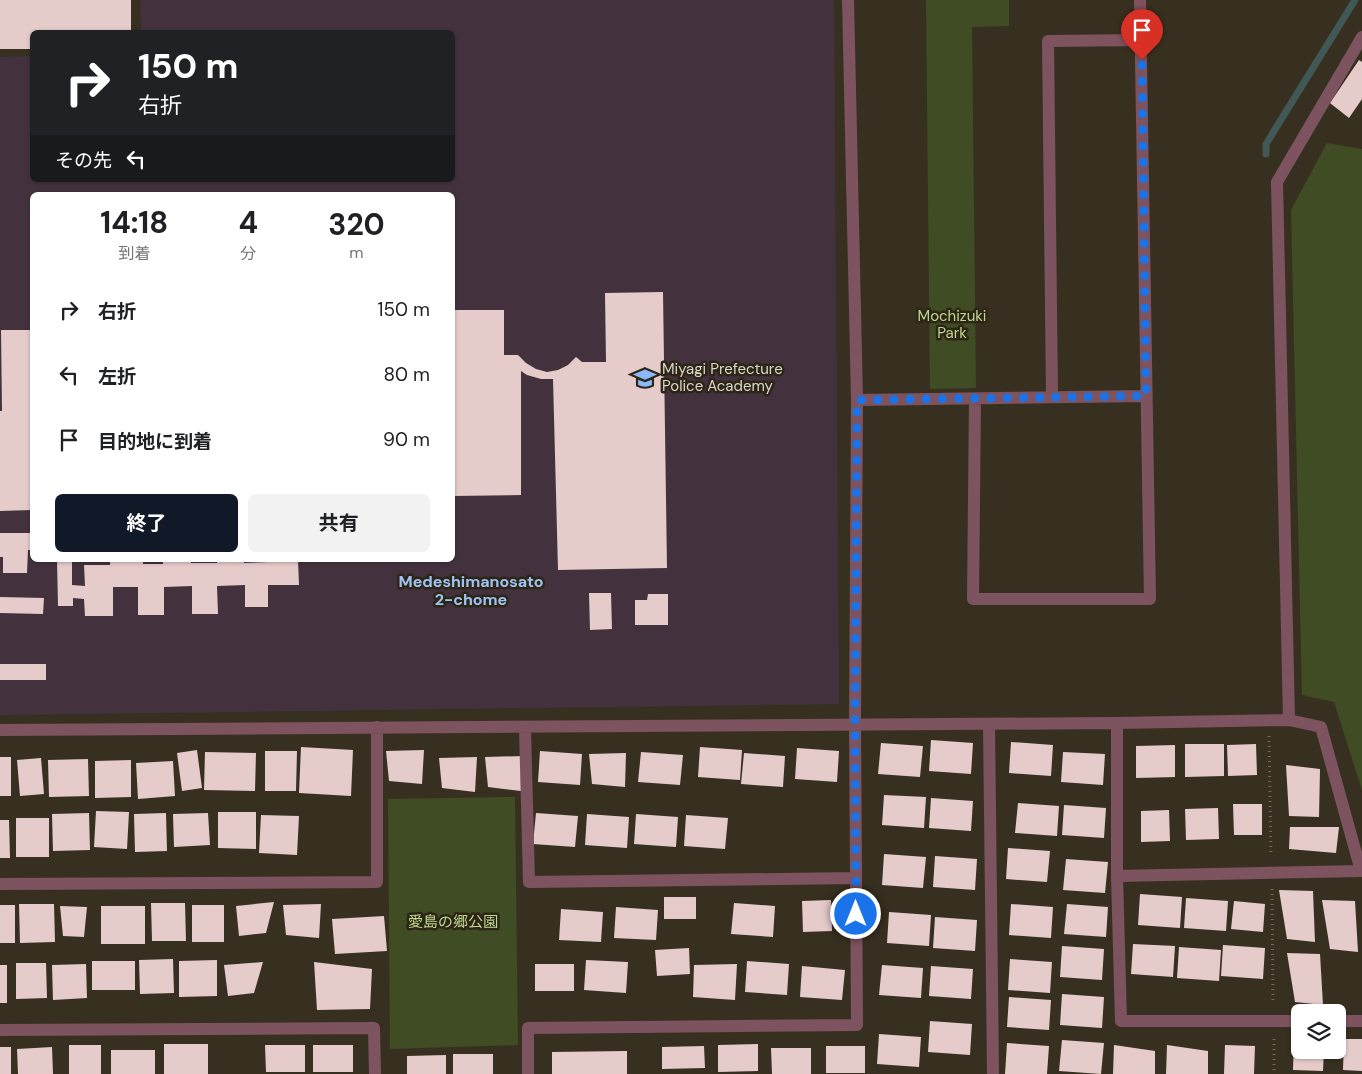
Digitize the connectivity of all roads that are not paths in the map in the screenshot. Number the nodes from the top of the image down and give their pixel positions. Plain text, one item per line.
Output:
1 (848, 0) edge
2 (1140, 0) edge
3 (1362, 37) edge
4 (1142, 40) junction
5 (1146, 396) junction
6 (1052, 397) junction
7 (975, 398) junction
8 (857, 400) junction
9 (1288, 720) junction
10 (855, 724) junction
11 (989, 724) junction
12 (1117, 724) junction
13 (377, 727) junction
14 (525, 728) junction
15 (0, 730) edge
16 (1117, 876) junction
17 (856, 878) junction
18 (0, 884) edge
19 (1291, 1021) edge
20 (1346, 1021) edge
21 (1362, 1021) edge
22 (0, 1030) edge
23 (375, 1074) edge
24 (528, 1074) edge
25 (994, 1074) edge

1 - 8 street
2 - 4 street
3 - 9 street
4 - 5 street
4 - 6 street
5 - 6 street
5 - 7 street
6 - 7 street
7 - 8 street
8 - 10 street
9 - 12 street
9 - 16 street
10 - 11 street
10 - 14 street
10 - 17 street
11 - 12 street
11 - 25 street
12 - 16 street
13 - 14 street
13 - 15 street
13 - 18 street
14 - 17 street
16 - 19 street
17 - 24 street
20 - 21 street
22 - 23 street

